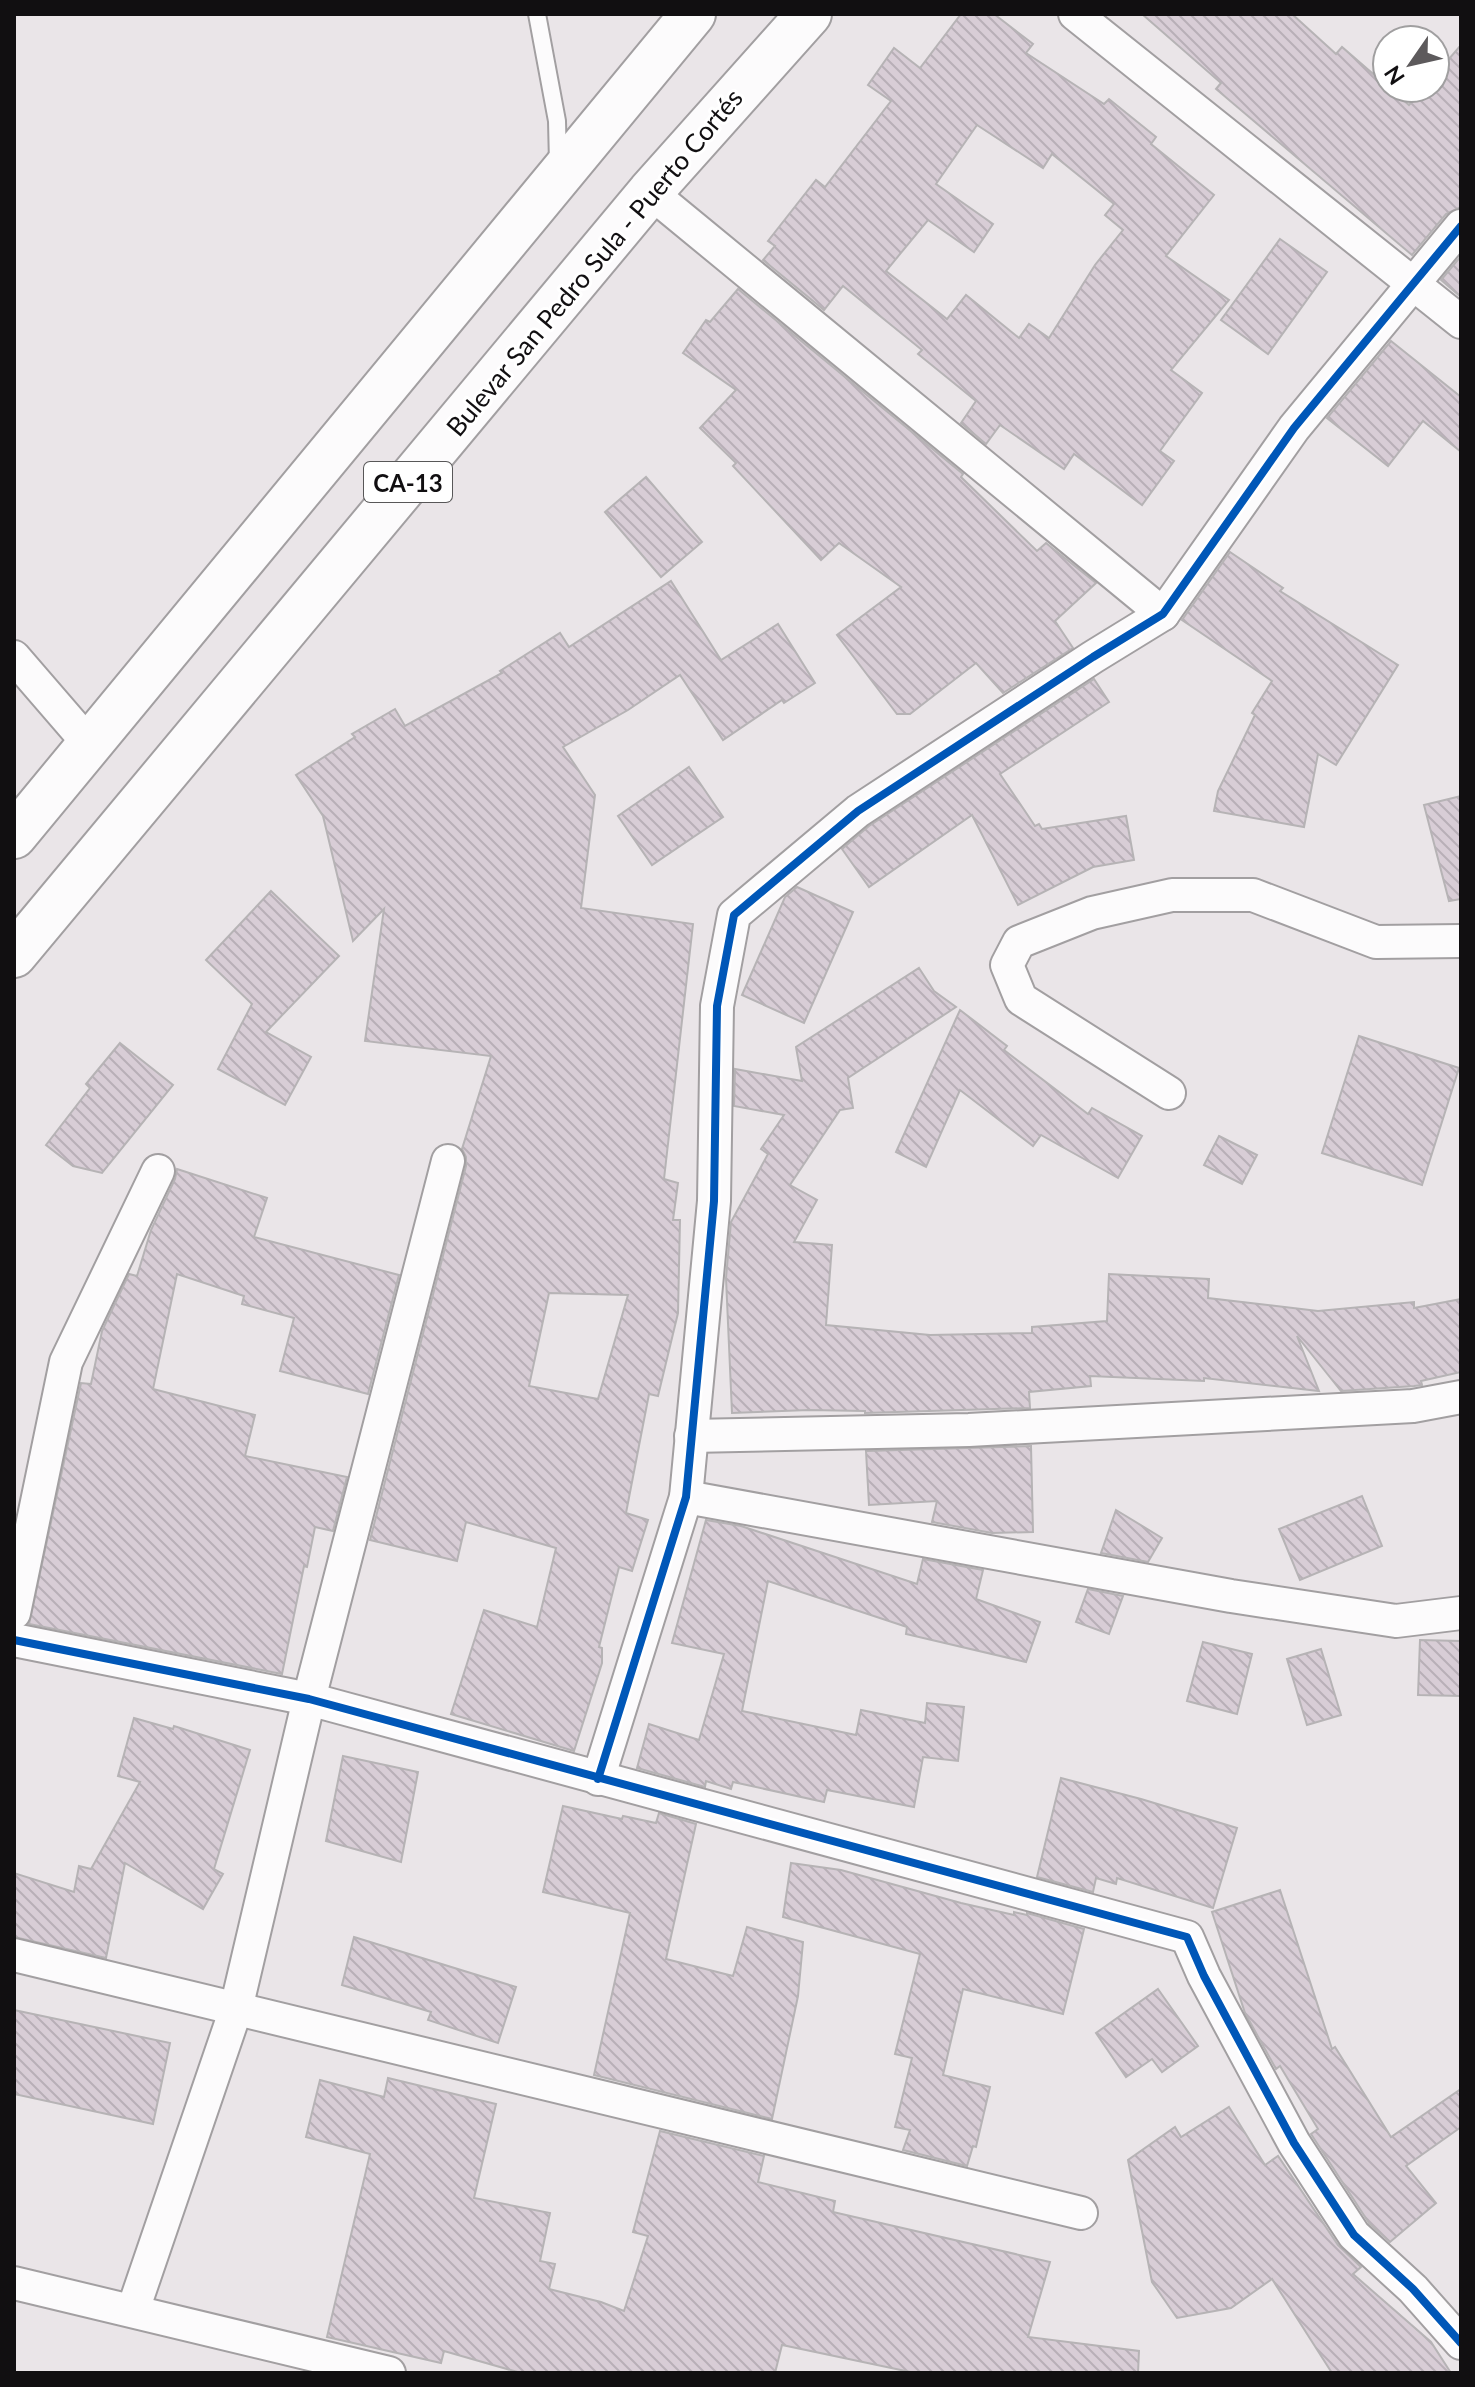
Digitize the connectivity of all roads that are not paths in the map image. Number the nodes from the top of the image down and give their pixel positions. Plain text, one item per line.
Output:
1 (537, 14) edge
2 (693, 14) edge
3 (809, 14) edge
4 (1075, 14) edge
5 (559, 176) junction
6 (650, 192) junction
7 (1461, 226) edge
8 (1415, 283) junction
9 (1461, 322) edge
10 (1163, 614) junction
11 (14, 657) edge
12 (90, 745) junction
13 (14, 836) edge
14 (1461, 941) edge
15 (14, 955) edge
16 (1169, 1093) dead end
17 (448, 1161) dead end
18 (158, 1171) dead end
19 (1461, 1397) edge
20 (691, 1436) junction
21 (686, 1497) junction
22 (14, 1613) edge
23 (1461, 1613) edge
24 (14, 1640) edge
25 (309, 1699) junction
26 (598, 1779) junction
27 (14, 1955) edge
28 (236, 2009) junction
29 (1081, 2213) dead end
30 (14, 2283) edge
31 (133, 2310) junction
32 (1461, 2343) edge
33 (389, 2373) edge

1 - 5 lane
2 - 5 highway, CA-13
3 - 6 highway, Bulevar San Pedro Sula - Puerto Cortés / CA-13
4 - 8 street
5 - 12 highway, CA-13
6 - 10 street
6 - 15 highway, Bulevar San Pedro Sula - Puerto Cortés / CA-13
7 - 8 street
8 - 9 street
8 - 10 street
10 - 20 street
11 - 12 street
12 - 13 highway, CA-13
14 - 16 street
17 - 25 street
18 - 22 street
19 - 20 street
20 - 21 street
21 - 23 street
21 - 26 street
24 - 25 street
25 - 26 street
25 - 28 street
26 - 32 street
27 - 28 street
28 - 29 street
28 - 31 street
30 - 31 street
31 - 33 street

